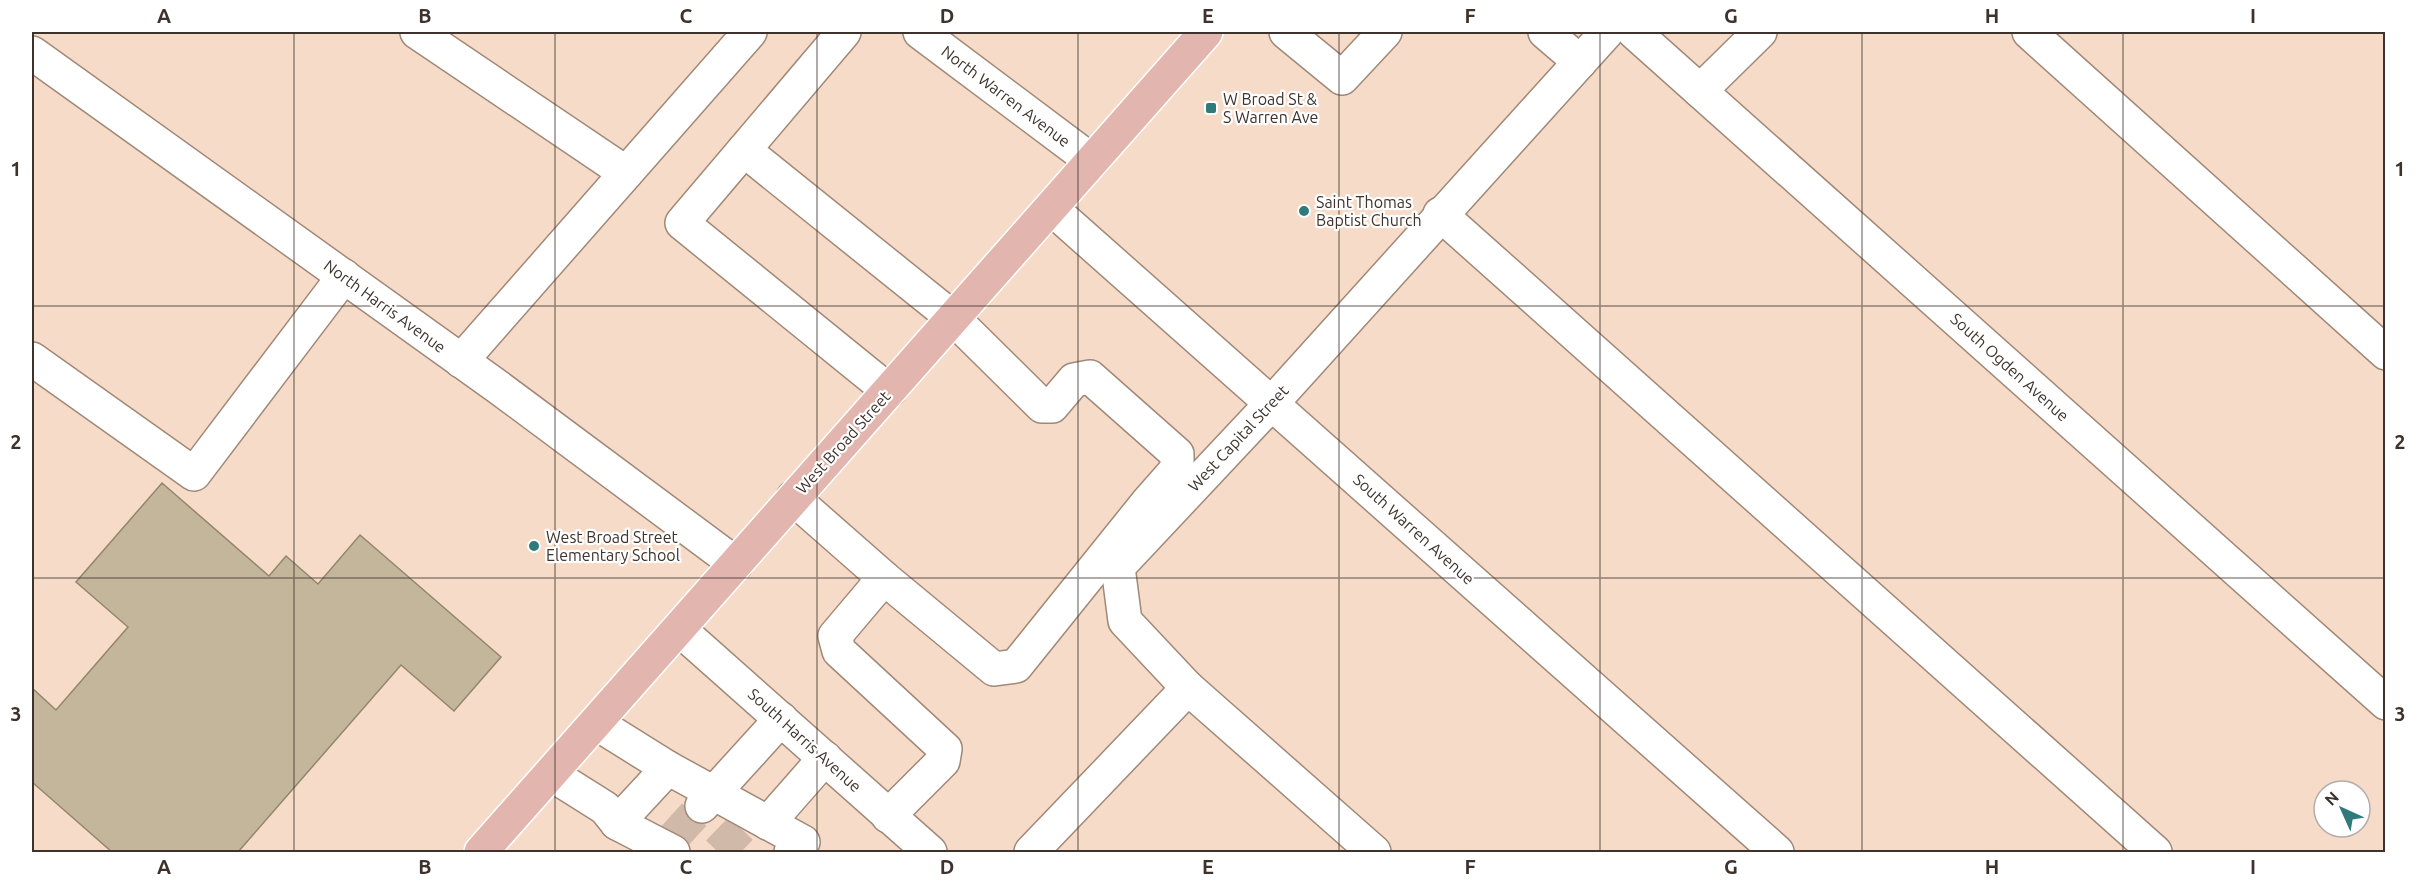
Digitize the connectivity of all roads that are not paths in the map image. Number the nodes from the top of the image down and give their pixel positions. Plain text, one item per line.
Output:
1 (417, 32) edge
2 (750, 32) edge
3 (844, 32) edge
4 (920, 32) edge
5 (1206, 32) edge
6 (1385, 32) edge
7 (1545, 32) edge
8 (1607, 32) edge
9 (1634, 32) edge
10 (1760, 32) edge
11 (2029, 32) edge
12 (1296, 35) edge
13 (32, 53) edge
14 (1580, 62) junction
15 (1700, 91) junction
16 (744, 150) junction
17 (1092, 161) junction
18 (626, 173) junction
19 (1051, 208) junction
20 (1440, 214) junction
21 (344, 276) junction
22 (952, 318) junction
23 (2385, 353) edge
24 (32, 359) edge
25 (461, 361) junction
26 (889, 391) junction
27 (1272, 403) junction
28 (793, 498) junction
29 (736, 564) junction
30 (884, 578) junction
31 (679, 629) junction
32 (1188, 688) junction
33 (2385, 703) edge
34 (781, 719) junction
35 (596, 723) junction
36 (825, 758) junction
37 (668, 768) junction
38 (551, 774) junction
39 (707, 799) junction
40 (888, 816) junction
41 (755, 821) junction
42 (617, 823) junction
43 (670, 846) edge
44 (481, 852) edge
45 (791, 852) edge
46 (930, 852) edge
47 (1031, 852) edge
48 (1374, 852) edge
49 (1777, 852) edge
50 (2155, 852) edge

1 - 18 street
2 - 18 street
3 - 16 street
4 - 17 street, North Warren Avenue
5 - 17 main road, West Broad Street
6 - 12 street
7 - 14 street
8 - 14 street, West Capital Street
9 - 15 street, South Ogden Avenue
10 - 15 street
11 - 23 street
13 - 21 street, North Harris Avenue
14 - 20 street, West Capital Street
15 - 33 street, South Ogden Avenue
16 - 22 street
16 - 26 street
17 - 19 main road, West Broad Street
18 - 25 street
19 - 22 main road, West Broad Street
19 - 27 street, South Warren Avenue
20 - 27 street, West Capital Street
20 - 50 street
21 - 24 street
21 - 25 street, North Harris Avenue
22 - 26 main road, West Broad Street
22 - 30 street
25 - 29 street, North Harris Avenue
26 - 28 main road, West Broad Street
27 - 32 street, West Capital Street
27 - 49 street, South Warren Avenue
28 - 29 main road, West Broad Street
28 - 30 street
29 - 31 main road, West Broad Street
30 - 40 street
31 - 34 street, South Harris Avenue
31 - 35 main road, West Broad Street
32 - 47 street
32 - 48 street
34 - 36 street, South Harris Avenue
34 - 39 street
35 - 37 street
35 - 38 main road, West Broad Street
36 - 40 street, South Harris Avenue
36 - 41 street
37 - 39 street
37 - 42 street
38 - 42 street
38 - 44 main road, West Broad Street
39 - 41 street
40 - 46 street, South Harris Avenue
41 - 45 street
42 - 43 street

